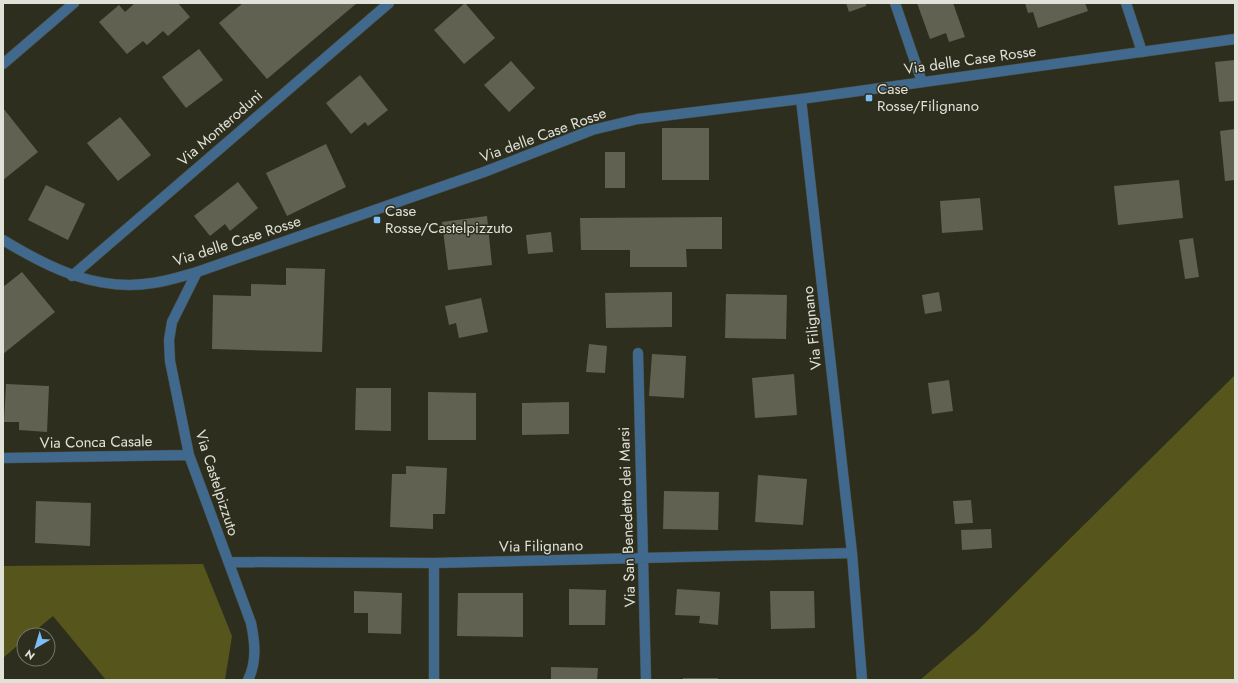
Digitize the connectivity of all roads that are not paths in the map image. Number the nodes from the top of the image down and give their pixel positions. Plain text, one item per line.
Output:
1 (74, 3) edge
2 (389, 3) edge
3 (895, 3) edge
4 (1126, 3) edge
5 (1235, 39) edge
6 (1142, 52) junction
7 (3, 64) edge
8 (922, 82) junction
9 (801, 99) junction
10 (3, 240) edge
11 (197, 272) junction
12 (72, 276) junction
13 (638, 353) dead end
14 (189, 456) junction
15 (3, 458) edge
16 (852, 553) junction
17 (644, 559) junction
18 (230, 562) junction
19 (434, 563) junction
20 (248, 680) edge
21 (434, 680) edge
22 (646, 680) edge
23 (862, 680) edge

1 - 7 street
2 - 12 street, Via Monteroduni
3 - 8 street
4 - 6 street
5 - 6 street, Via delle Case Rosse
6 - 8 street, Via delle Case Rosse
8 - 9 street, Via delle Case Rosse
9 - 11 street, Via delle Case Rosse
9 - 16 street, Via Filignano
10 - 12 street, Via delle Case Rosse
11 - 12 street, Via delle Case Rosse
11 - 14 street, Via Castelpizzuto
13 - 17 street, Via San Benedetto dei Marsi
14 - 15 street, Via Conca Casale
14 - 18 street, Via Castelpizzuto
16 - 17 street, Via Filignano
16 - 23 street, Via Filignano
17 - 19 street, Via Filignano
17 - 22 street, Via San Benedetto dei Marsi
18 - 19 street, Via Filignano
18 - 20 street, Via Castelpizzuto
19 - 21 street

